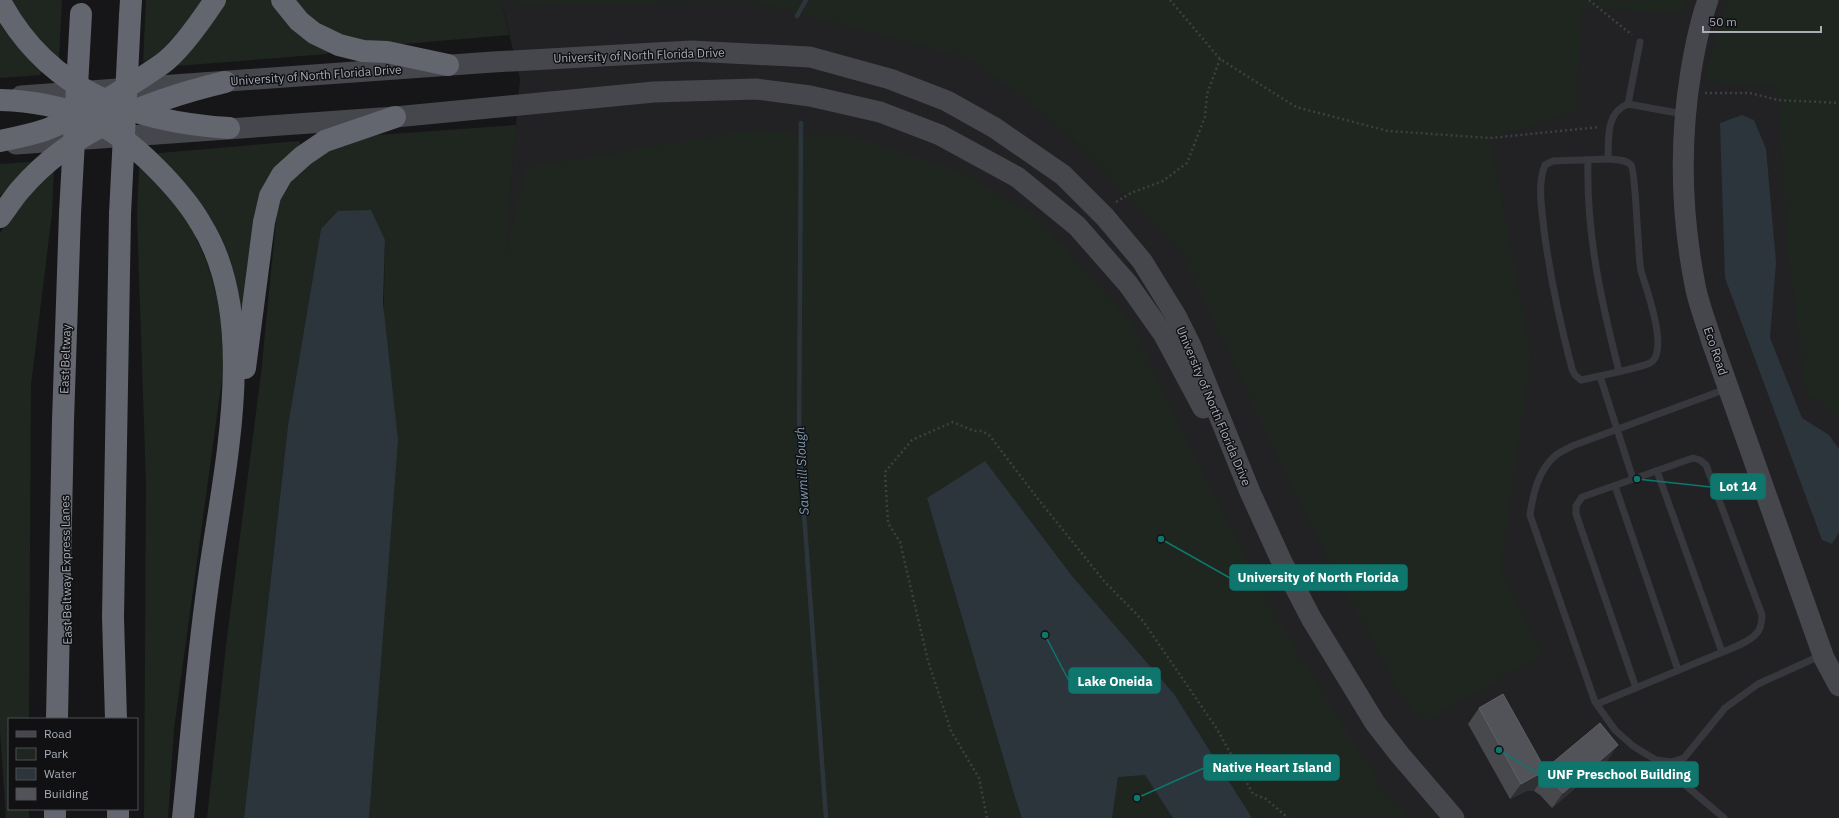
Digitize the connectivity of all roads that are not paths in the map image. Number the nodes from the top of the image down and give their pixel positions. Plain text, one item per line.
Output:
1 (215, 0) edge
2 (282, 0) edge
3 (1708, 0) edge
4 (0, 2) edge
5 (81, 7) edge
6 (131, 8) edge
7 (1640, 42) road end
8 (448, 65) junction
9 (225, 82) junction
10 (104, 93) junction
11 (0, 99) edge
12 (1628, 104) junction
13 (132, 112) junction
14 (79, 113) junction
15 (1685, 115) junction
16 (395, 117) junction
17 (229, 128) junction
18 (100, 134) junction
19 (0, 141) edge
20 (0, 145) edge
21 (1608, 159) junction
22 (1588, 160) junction
23 (0, 217) edge
24 (1619, 371) junction
25 (1600, 376) junction
26 (1728, 389) junction
27 (233, 409) junction
28 (63, 421) junction
29 (1618, 430) junction
30 (1657, 471) junction
31 (1633, 479) junction
32 (1615, 486) junction
33 (1250, 492) junction
34 (1722, 652) junction
35 (1823, 655) junction
36 (1678, 670) junction
37 (1839, 686) edge
38 (1636, 688) junction
39 (1597, 704) junction
40 (57, 718) edge
41 (68, 718) edge
42 (116, 718) edge
43 (1671, 762) junction
44 (183, 818) edge
45 (1454, 818) edge
46 (1724, 818) edge

1 - 10 highway
2 - 8 highway
3 - 15 street, Eco Road
4 - 10 highway
5 - 28 highway, East Beltway, bridge
6 - 42 highway, bridge
7 - 12 lane
8 - 9 street, University of North Florida Drive
8 - 33 street, University of North Florida Drive
9 - 10 street, University of North Florida Drive
9 - 13 highway
10 - 11 street, University of North Florida Drive
10 - 13 highway
10 - 14 highway
11 - 14 highway
12 - 15 lane
12 - 21 lane
13 - 17 highway
13 - 18 highway
14 - 18 highway
14 - 19 highway
15 - 26 street, Eco Road
16 - 17 street, University of North Florida Drive
16 - 27 highway
16 - 33 street, University of North Florida Drive
17 - 18 street, University of North Florida Drive
18 - 20 street, University of North Florida Drive
18 - 23 highway
18 - 27 highway
21 - 22 lane
21 - 24 lane
22 - 24 lane
22 - 25 lane
24 - 25 lane
25 - 29 lane
26 - 29 lane
26 - 35 street, Eco Road
27 - 44 highway
28 - 40 highway, East Beltway
28 - 41 highway, East Beltway Express Lanes
29 - 31 lane
29 - 39 lane
30 - 31 lane
30 - 34 lane
30 - 34 lane
31 - 32 lane
32 - 36 lane
32 - 38 lane
33 - 45 street, University of North Florida Drive
34 - 36 lane
35 - 37 street, Eco Road
35 - 43 lane
36 - 38 lane
38 - 39 lane
39 - 43 lane
43 - 46 lane

